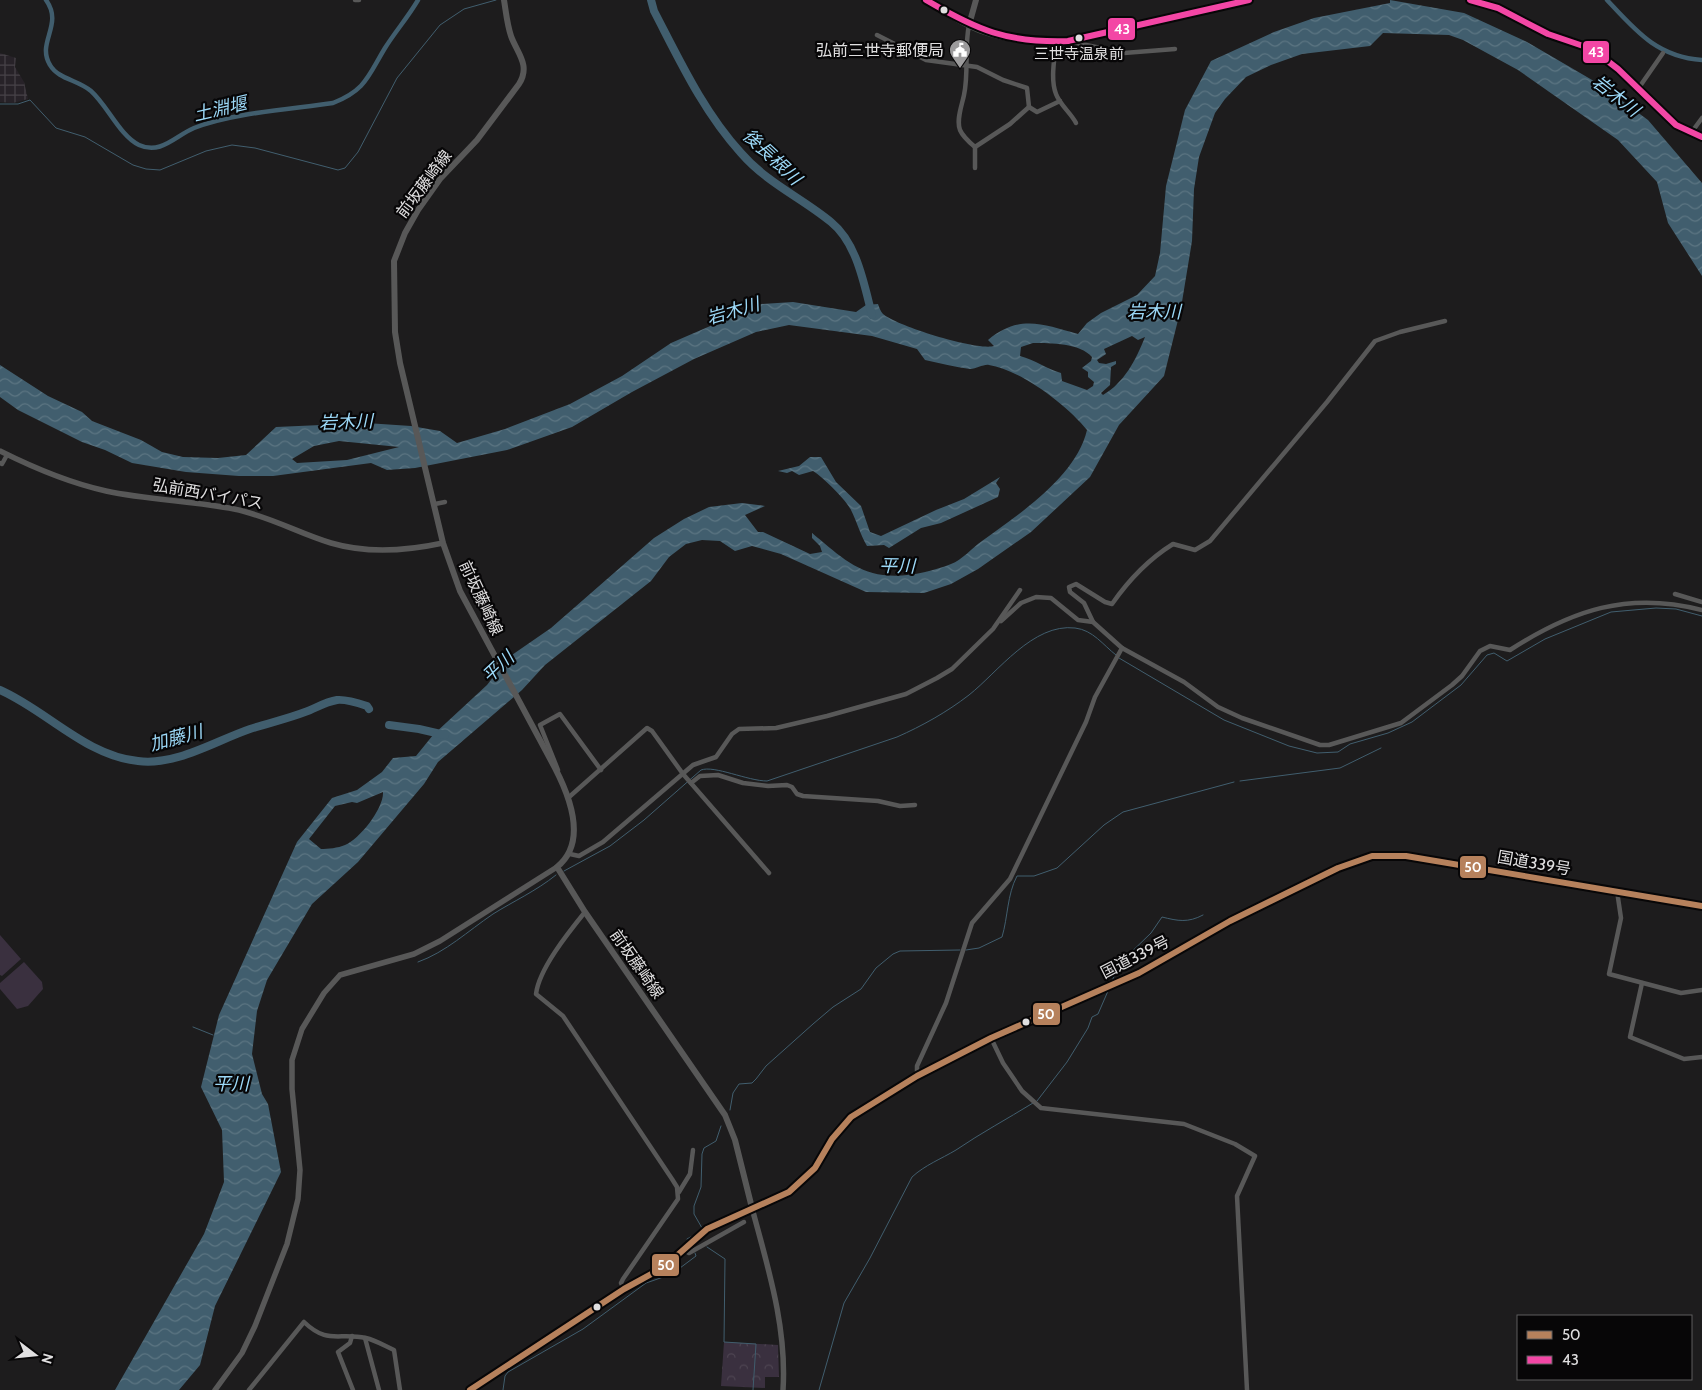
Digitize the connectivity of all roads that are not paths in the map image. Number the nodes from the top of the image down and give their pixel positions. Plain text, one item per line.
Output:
1 (355, 0) edge
2 (359, 0) edge
3 (504, 0) edge
4 (926, 0) edge
5 (976, 0) edge
6 (1249, 0) edge
7 (1470, 0) edge
8 (970, 26) junction
9 (877, 35) dead end
10 (1068, 41) junction
11 (1056, 42) junction
12 (1175, 49) dead end
13 (1663, 53) dead end
14 (966, 65) junction
15 (1638, 89) junction
16 (1060, 101) junction
17 (1029, 107) junction
18 (1702, 118) edge
19 (1076, 123) dead end
20 (1691, 133) junction
21 (1702, 137) edge
22 (975, 147) junction
23 (975, 168) dead end
24 (1445, 321) dead end
25 (0, 451) edge
26 (7, 455) junction
27 (0, 463) edge
28 (444, 502) dead end
29 (435, 504) junction
30 (443, 543) junction
31 (1020, 590) dead end
32 (1675, 594) dead end
33 (1702, 602) edge
34 (1702, 610) edge
35 (1001, 621) junction
36 (1092, 622) junction
37 (1122, 648) junction
38 (601, 770) junction
39 (557, 772) junction
40 (685, 775) junction
41 (691, 782) junction
42 (568, 798) junction
43 (915, 805) dead end
44 (570, 854) junction
45 (557, 867) junction
46 (770, 873) dead end
47 (1617, 891) junction
48 (1702, 906) edge
49 (585, 912) junction
50 (1642, 983) junction
51 (1702, 990) edge
52 (991, 1038) junction
53 (1702, 1057) edge
54 (917, 1076) junction
55 (693, 1150) dead end
56 (678, 1192) junction
57 (752, 1208) junction
58 (744, 1222) dead end
59 (684, 1250) junction
60 (624, 1289) junction
61 (352, 1336) junction
62 (365, 1338) junction
63 (215, 1390) edge
64 (250, 1390) edge
65 (353, 1390) edge
66 (379, 1390) edge
67 (400, 1390) edge
68 (470, 1390) edge
69 (783, 1390) edge
70 (1246, 1390) edge

1 - 2 street
3 - 29 main road, 前坂藤崎線
4 - 8 main road
5 - 8 main road
6 - 10 main road
7 - 15 main road
8 - 11 main road
8 - 14 street
9 - 14 street
10 - 11 main road
10 - 12 street
11 - 16 street
13 - 15 street
14 - 17 street
14 - 22 street
15 - 20 main road
16 - 17 street
16 - 19 street
17 - 22 street
18 - 20 street
20 - 21 main road
22 - 23 street
24 - 36 street
25 - 26 street, 弘前西バイパス
26 - 27 street
26 - 30 street, 弘前西バイパス
28 - 29 street
29 - 30 main road, 前坂藤崎線
30 - 39 main road, 前坂藤崎線
31 - 35 street
32 - 33 street
34 - 37 street
35 - 36 street
35 - 40 street
36 - 37 street
37 - 54 street
38 - 39 street
38 - 40 street
38 - 42 street
39 - 42 main road, 前坂藤崎線
40 - 41 street
40 - 44 street
41 - 43 street
41 - 46 street
42 - 44 main road, 前坂藤崎線
44 - 45 main road
45 - 49 main road, 前坂藤崎線
45 - 63 street
47 - 48 highway, 国道339号
47 - 50 street
47 - 52 highway, 国道339号
49 - 56 street
49 - 57 main road, 前坂藤崎線
50 - 51 street
50 - 53 street
52 - 54 highway, 国道339号
52 - 70 street
54 - 57 highway, 国道339号
55 - 56 street
56 - 60 street
57 - 59 highway, 国道339号
57 - 69 street
58 - 59 street
59 - 60 highway, 国道339号
60 - 68 highway, 国道339号
61 - 62 street
61 - 64 street
61 - 65 street
62 - 66 street
62 - 67 street

